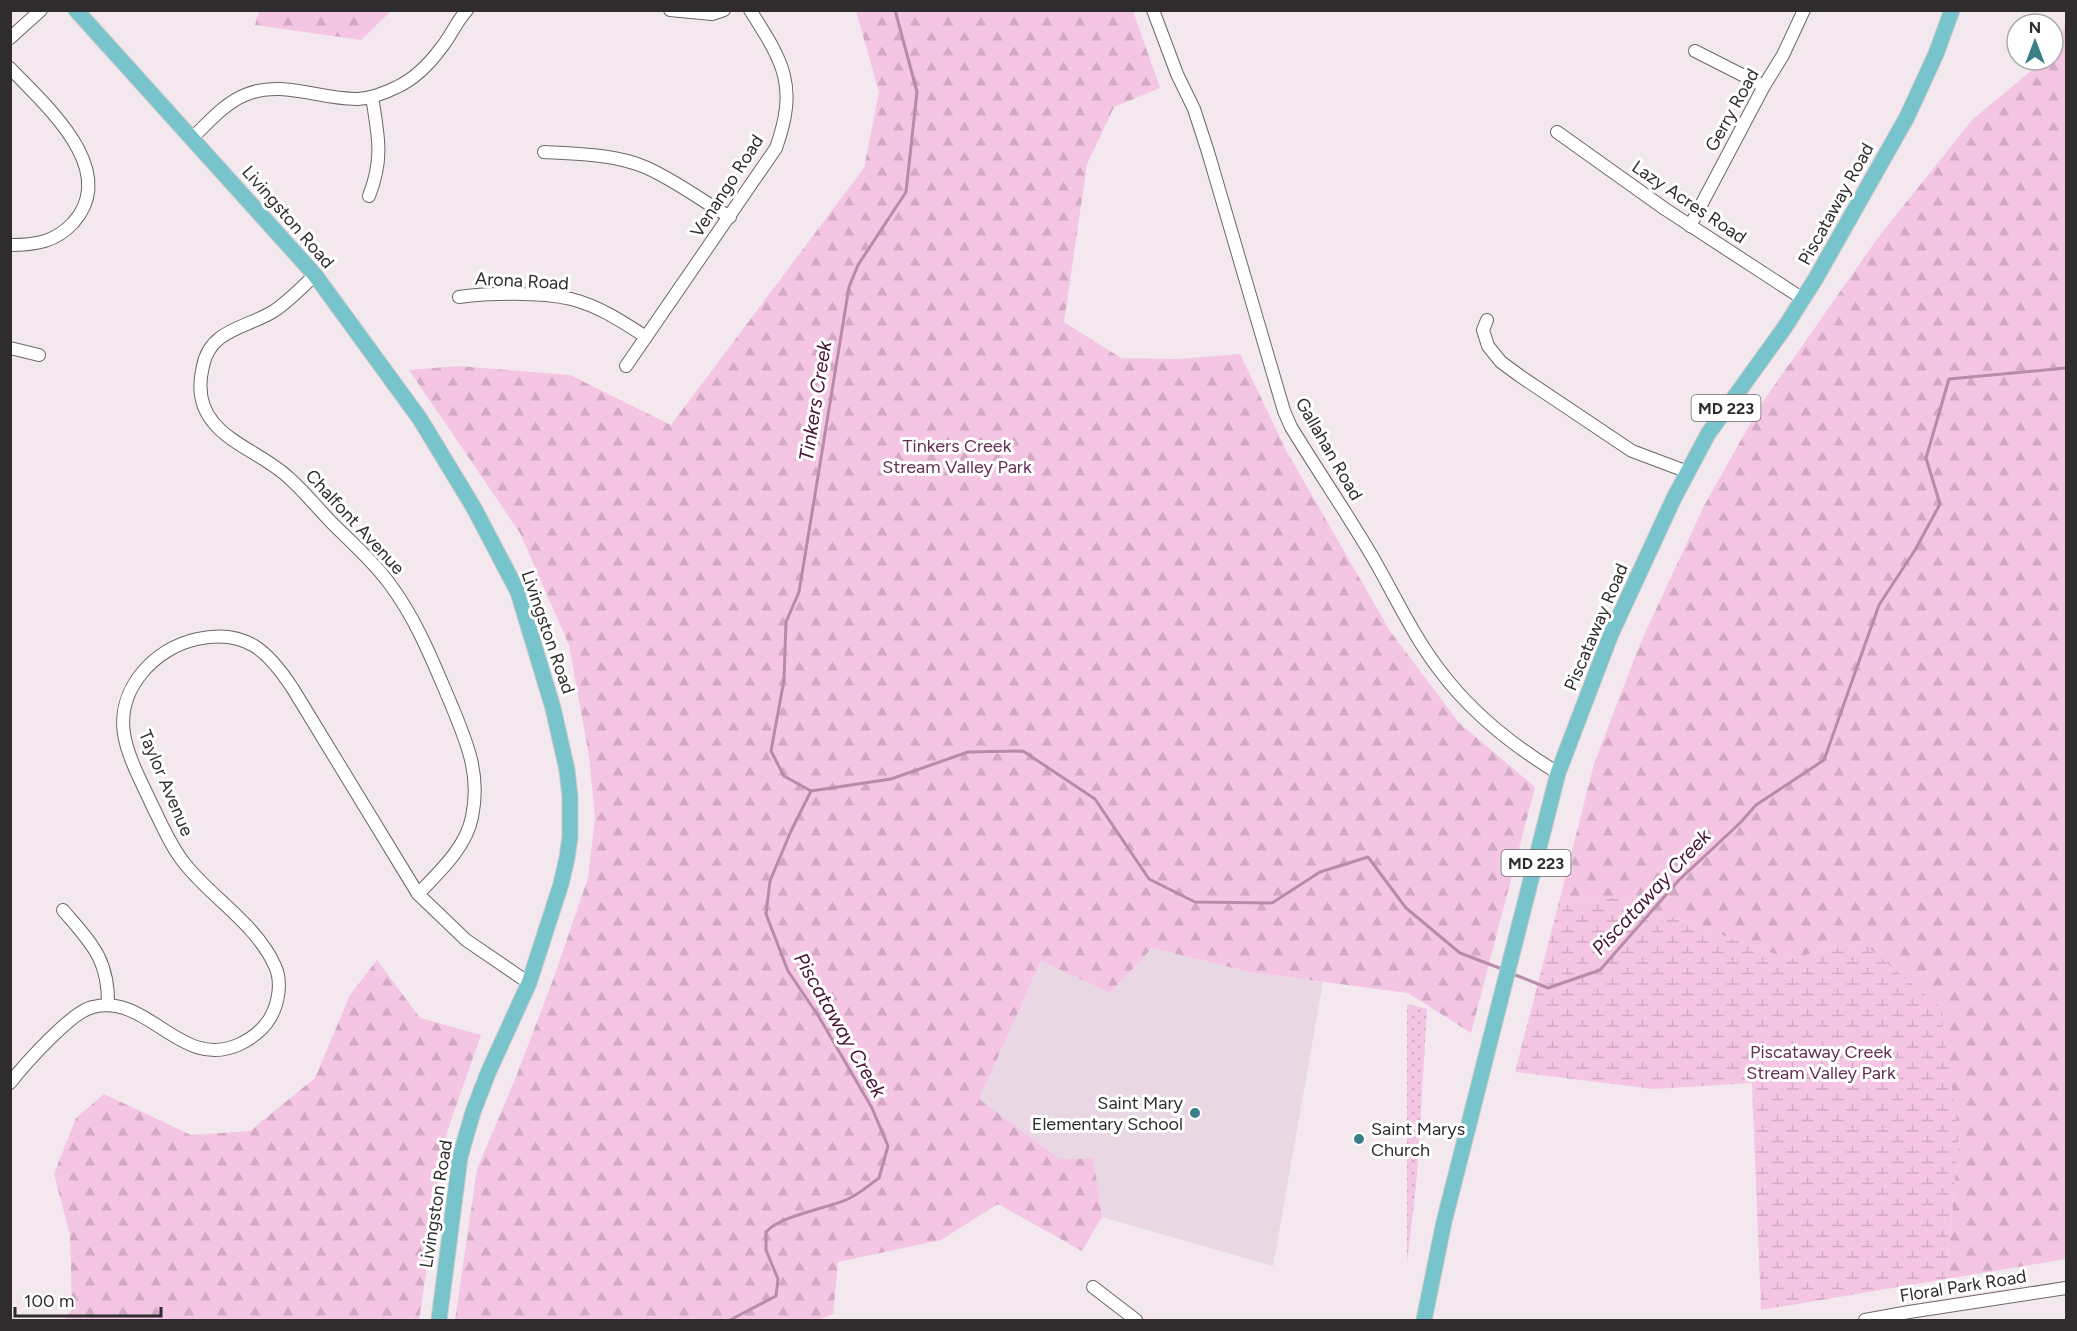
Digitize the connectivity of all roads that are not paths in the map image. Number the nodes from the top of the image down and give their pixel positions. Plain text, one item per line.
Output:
1 (41, 10) edge
2 (76, 10) edge
3 (467, 10) edge
4 (670, 10) edge
5 (724, 10) edge
6 (750, 10) edge
7 (1153, 10) edge
8 (1804, 10) edge
9 (1952, 10) edge
10 (10, 38) edge
11 (1695, 51) dead end
12 (10, 69) edge
13 (1764, 86) junction
14 (372, 97) junction
15 (1557, 132) dead end
16 (192, 138) junction
17 (544, 152) dead end
18 (369, 196) dead end
19 (730, 217) junction
20 (1690, 226) junction
21 (10, 245) edge
22 (315, 275) junction
23 (459, 297) dead end
24 (1803, 299) junction
25 (1487, 320) dead end
26 (646, 337) junction
27 (10, 348) edge
28 (39, 355) dead end
29 (626, 366) dead end
30 (1688, 472) junction
31 (1558, 773) junction
32 (418, 894) junction
33 (63, 910) dead end
34 (529, 983) junction
35 (108, 1005) junction
36 (10, 1083) edge
37 (1093, 1287) dead end
38 (2067, 1288) edge
39 (440, 1316) edge
40 (1136, 1320) edge
41 (1424, 1320) edge
42 (1865, 1320) edge

1 - 10 street
2 - 16 main road, Livingston Road
3 - 14 street
4 - 5 street
6 - 19 street, Venango Road
7 - 31 street, Gallahan Road
8 - 13 street, Gerry Road
9 - 24 main road, Piscataway Road / MD 223
11 - 13 street
12 - 21 street
13 - 20 street, Gerry Road
14 - 16 street
14 - 18 street
15 - 20 street, Lazy Acres Road
16 - 22 main road, Livingston Road
17 - 19 street
19 - 26 street, Venango Road
20 - 24 street, Lazy Acres Road
22 - 32 street, Chalfont Avenue
22 - 34 main road, Livingston Road
23 - 26 street, Arona Road
24 - 30 main road, Piscataway Road / MD 223
25 - 30 street
26 - 29 street, Venango Road
27 - 28 street
30 - 31 main road, Piscataway Road / MD 223
31 - 41 main road, Piscataway Road / MD 223
32 - 34 street, Taylor Avenue
32 - 35 street, Taylor Avenue
33 - 35 street
34 - 39 main road, Livingston Road
35 - 36 street
37 - 40 street
38 - 42 street, Floral Park Road

